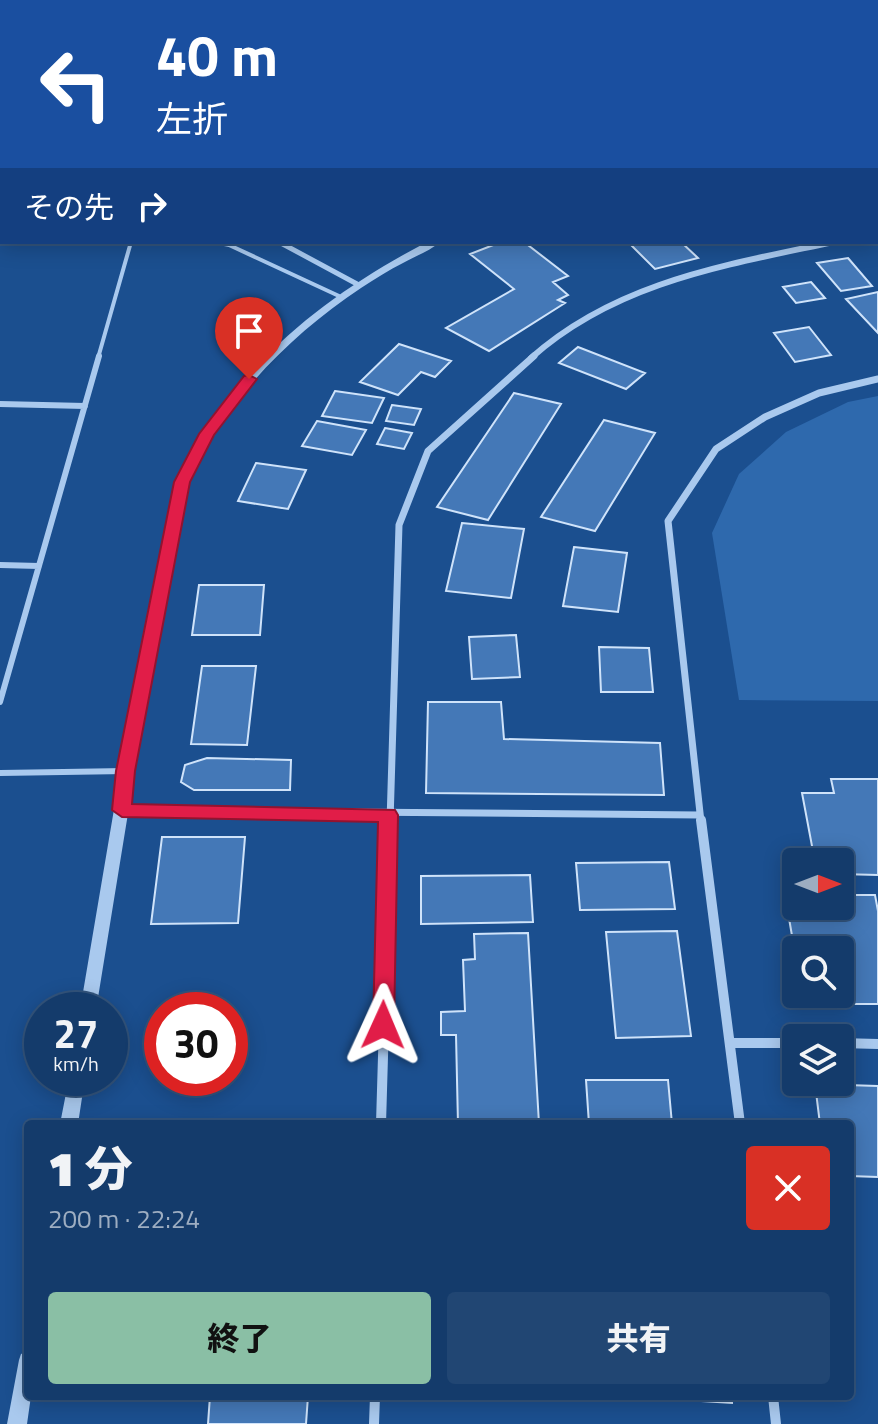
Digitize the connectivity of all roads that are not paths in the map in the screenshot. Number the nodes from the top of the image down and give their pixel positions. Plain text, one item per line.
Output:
1 (130, 244) edge
2 (224, 244) edge
3 (283, 244) edge
4 (431, 244) edge
5 (799, 245) edge
6 (357, 284) junction
7 (339, 296) junction
8 (878, 379) edge
9 (0, 404) edge
10 (85, 406) junction
11 (0, 565) edge
12 (39, 566) junction
13 (0, 702) edge
14 (126, 771) junction
15 (0, 773) edge
16 (122, 810) junction
17 (388, 815) junction
18 (700, 815) junction
19 (91, 992) edge
20 (731, 1043) junction
21 (782, 1043) edge
22 (854, 1043) edge
23 (878, 1044) edge
24 (74, 1096) edge
25 (70, 1120) edge
26 (381, 1120) edge
27 (740, 1120) edge
28 (24, 1383) edge
29 (375, 1400) edge
30 (773, 1400) edge
31 (17, 1424) edge
32 (374, 1424) edge
33 (776, 1424) edge

1 - 10 lane
2 - 7 lane
3 - 6 street
4 - 6 street
5 - 17 street
6 - 7 street
7 - 14 street
8 - 18 street
9 - 10 lane
10 - 12 lane
11 - 12 lane
12 - 13 lane
14 - 15 lane
14 - 16 street
16 - 17 street
16 - 19 street
17 - 18 street
17 - 26 street
18 - 20 street
20 - 21 street
20 - 27 street
22 - 23 street
24 - 25 street
28 - 31 street
29 - 32 street
30 - 33 street

